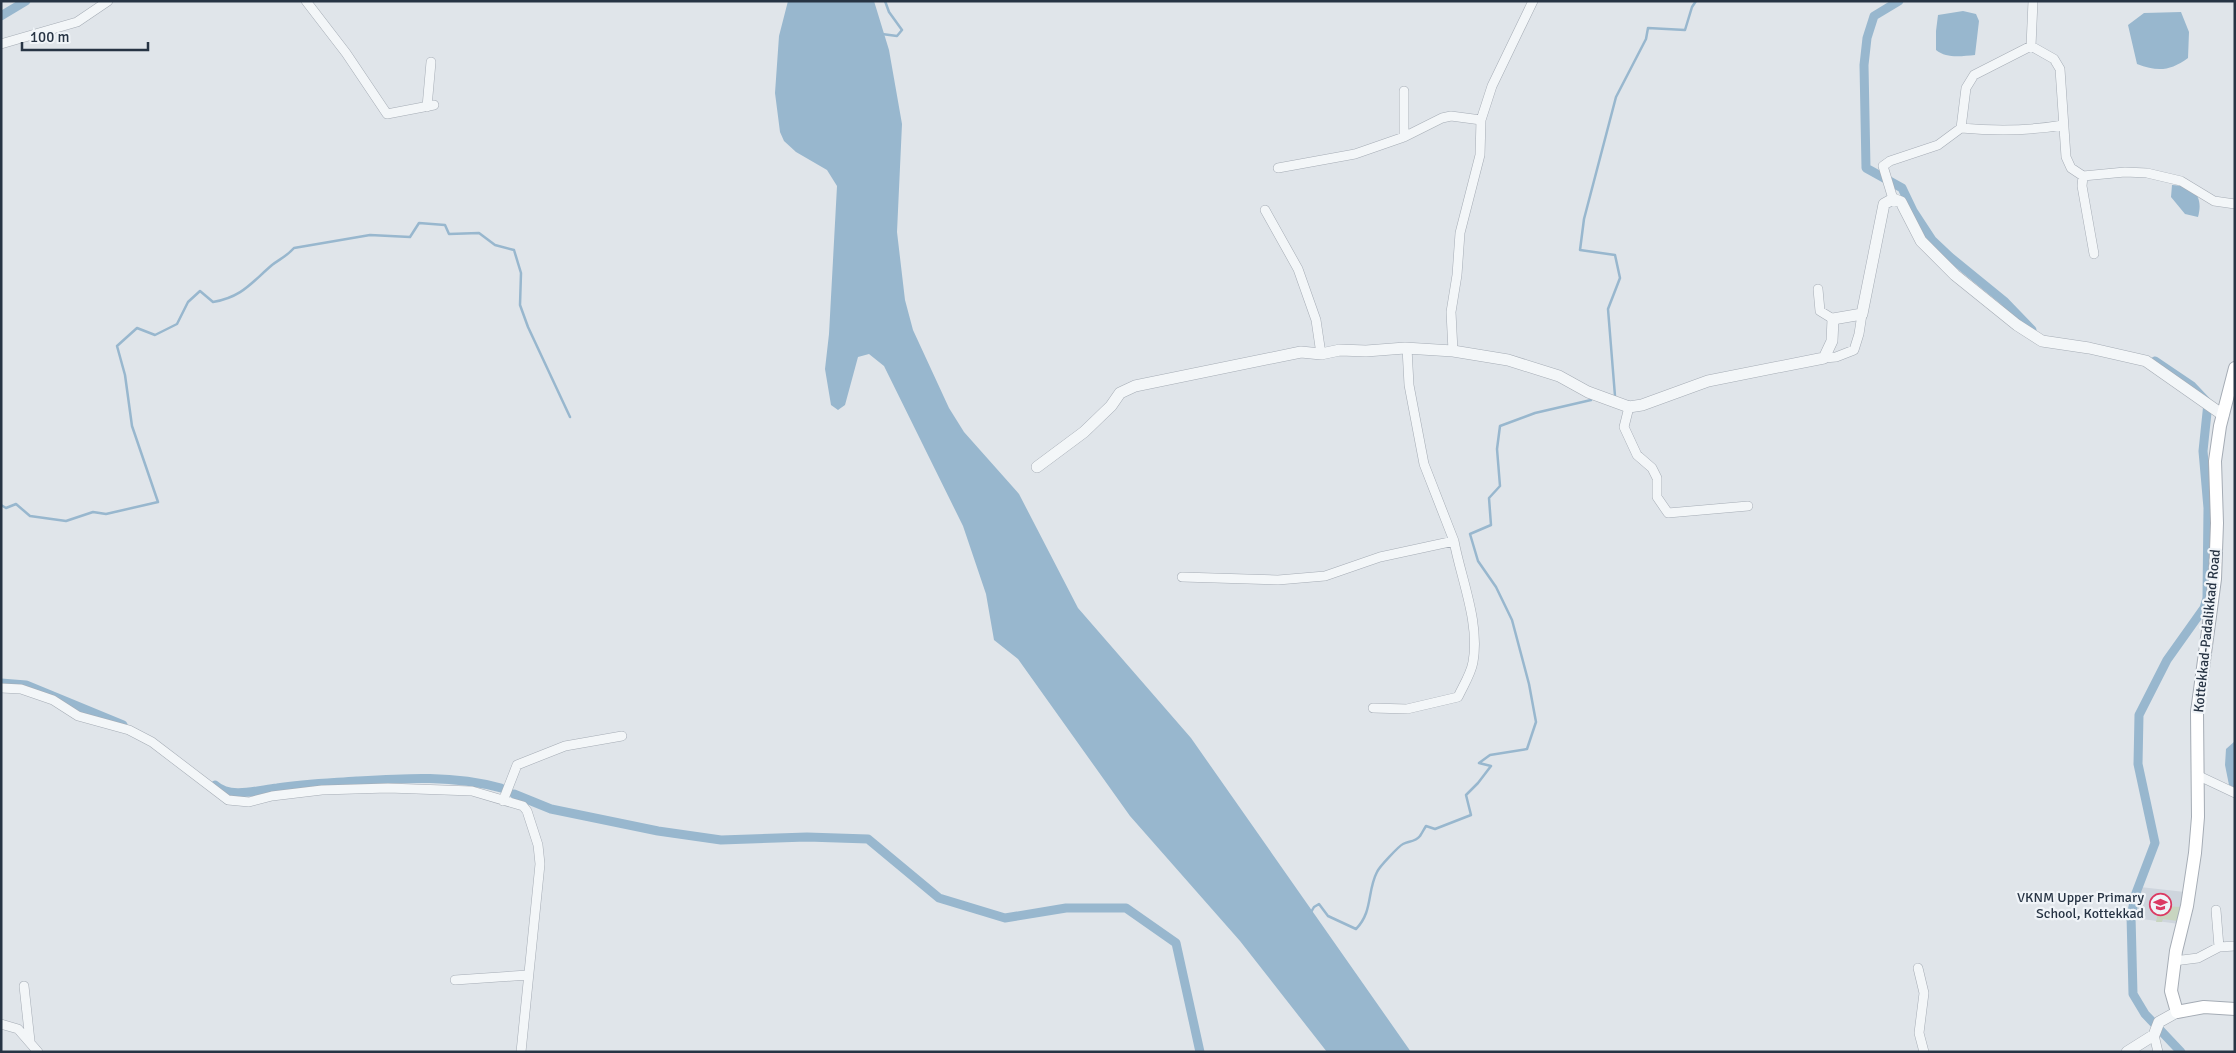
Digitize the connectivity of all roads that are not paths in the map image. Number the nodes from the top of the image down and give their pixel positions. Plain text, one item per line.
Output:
1 (108, 1) edge
2 (306, 1) edge
3 (1533, 1) edge
4 (2033, 1) edge
5 (1, 44) edge
6 (2031, 46) junction
7 (431, 62) dead end
8 (1404, 91) dead end
9 (1481, 120) junction
10 (2063, 125) junction
11 (1961, 128) junction
12 (1404, 137) junction
13 (1278, 168) dead end
14 (2083, 176) junction
15 (1894, 199) junction
16 (2235, 204) edge
17 (1265, 210) dead end
18 (2094, 254) dead end
19 (1818, 289) dead end
20 (1862, 314) junction
21 (1833, 319) junction
22 (1407, 348) junction
23 (1453, 351) junction
24 (1321, 354) junction
25 (1824, 358) junction
26 (2235, 368) edge
27 (1629, 407) junction
28 (2219, 412) junction
29 (1037, 467) dead end
30 (1748, 506) dead end
31 (1454, 541) junction
32 (1182, 577) dead end
33 (1, 688) edge
34 (1373, 708) dead end
35 (622, 736) dead end
36 (2199, 776) junction
37 (2235, 793) edge
38 (503, 801) junction
39 (2216, 910) dead end
40 (2235, 946) edge
41 (2219, 947) junction
42 (2174, 961) junction
43 (1918, 968) dead end
44 (528, 975) junction
45 (455, 980) dead end
46 (24, 986) dead end
47 (2235, 1009) edge
48 (2177, 1012) junction
49 (1, 1024) edge
50 (2154, 1035) junction
51 (30, 1041) junction
52 (38, 1052) edge
53 (521, 1052) edge
54 (1924, 1052) edge
55 (2127, 1052) edge
56 (2158, 1052) edge

1 - 5 street
2 - 7 street
3 - 9 street
4 - 6 street
6 - 10 street
6 - 11 street
8 - 12 street
9 - 12 street
9 - 23 street
10 - 11 street
10 - 14 street
11 - 15 street
12 - 13 street
14 - 16 street
14 - 18 street
15 - 20 street
15 - 28 street
17 - 24 street
19 - 21 street
20 - 21 street
20 - 25 street
21 - 25 street
22 - 23 street
22 - 24 street
22 - 31 street
23 - 27 street
24 - 29 street
25 - 27 street
26 - 28 main road, Kottekkad-Padalikkad Road
27 - 30 street
28 - 36 main road, Kottekkad-Padalikkad Road
31 - 32 street
31 - 34 street
33 - 38 street
35 - 38 street
36 - 37 street
36 - 42 main road, Kottekkad-Padalikkad Road
38 - 44 street
39 - 41 street
40 - 41 street
41 - 42 street
42 - 48 main road, Kottekkad-Padalikkad Road
43 - 54 street
44 - 45 street
44 - 53 street
46 - 51 street
47 - 48 main road
48 - 50 street
49 - 51 street
50 - 55 street
50 - 56 street
51 - 52 street

